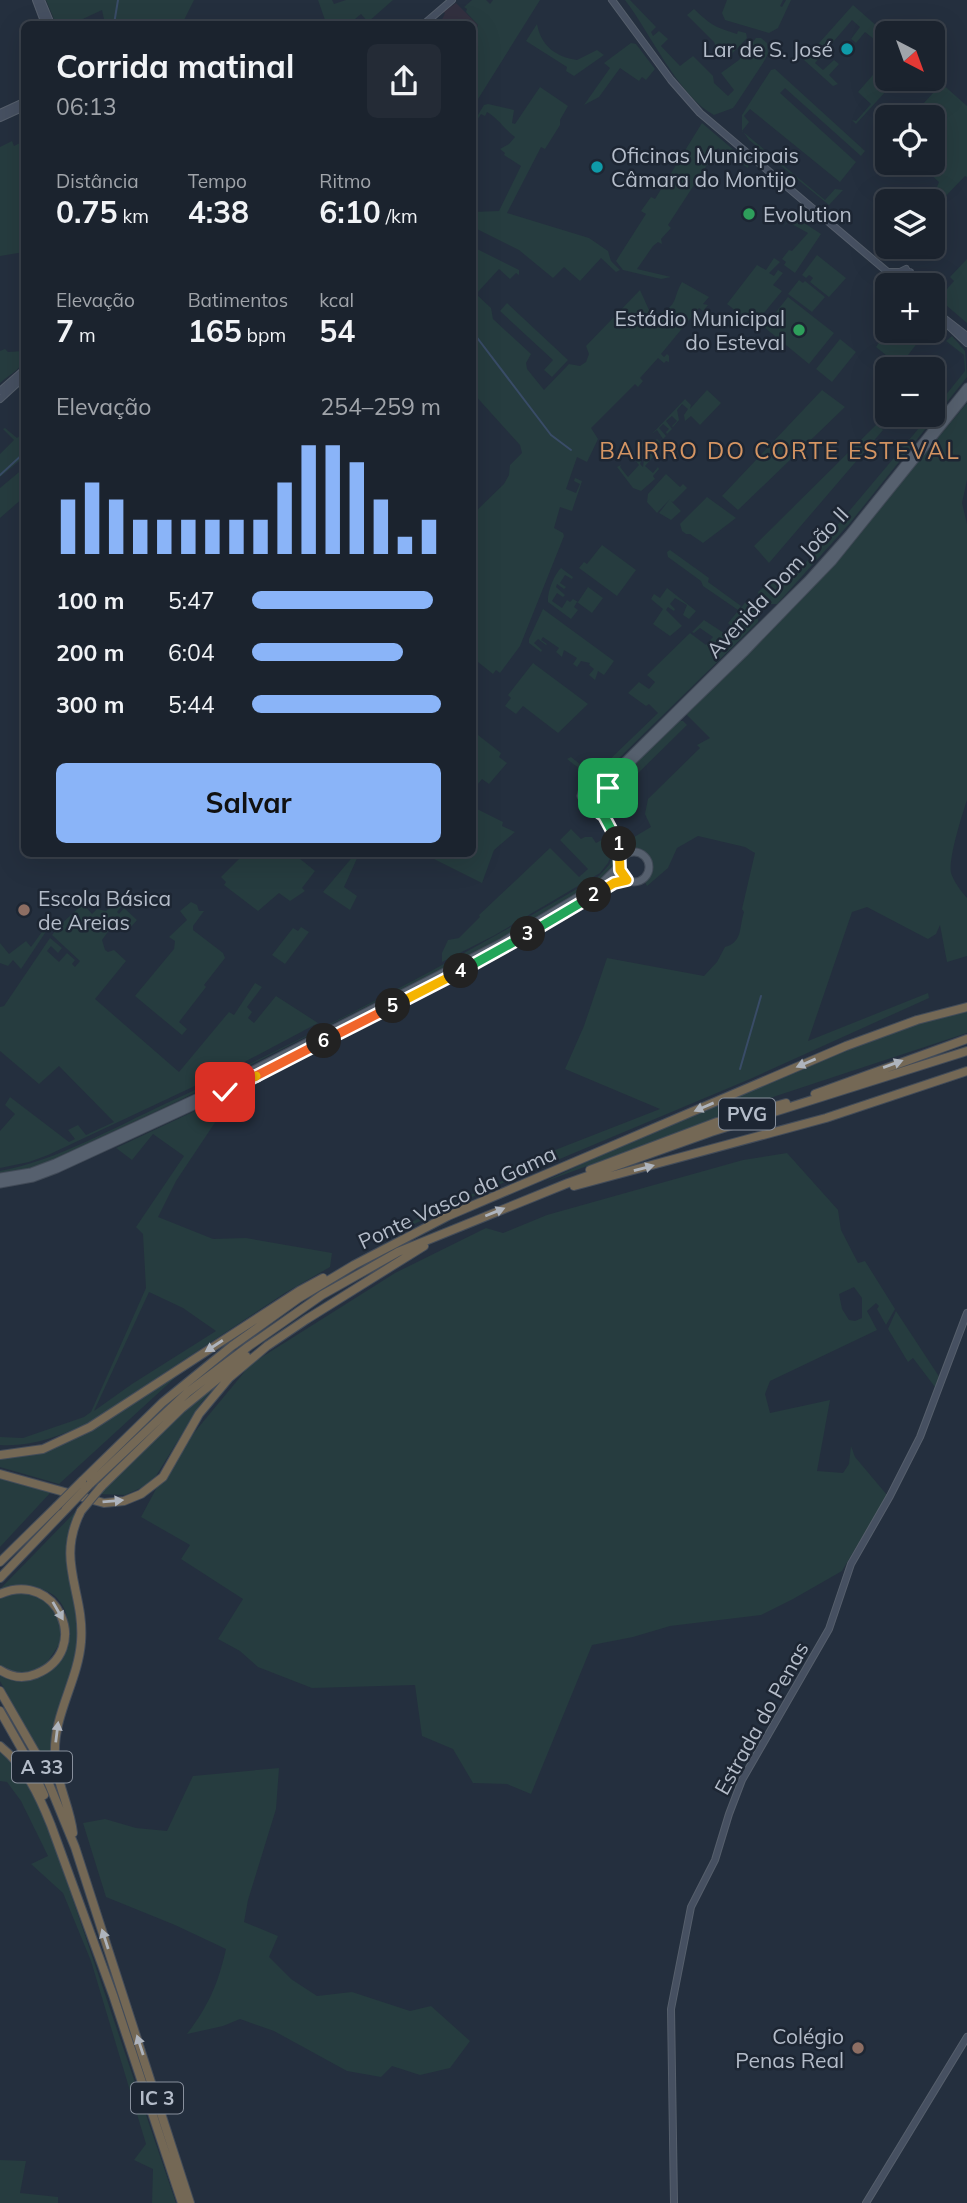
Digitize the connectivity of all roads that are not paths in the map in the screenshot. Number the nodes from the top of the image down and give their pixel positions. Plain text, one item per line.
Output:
1 (36, 0) edge
2 (41, 0) edge
3 (452, 0) edge
4 (612, 0) edge
5 (44, 21) edge
6 (50, 21) edge
7 (428, 21) edge
8 (21, 106) edge
9 (0, 116) edge
10 (887, 272) joint
11 (908, 273) edge
12 (945, 319) edge
13 (945, 322) edge
14 (967, 336) edge
15 (967, 343) edge
16 (21, 373) edge
17 (21, 380) edge
18 (967, 387) edge
19 (0, 391) edge
20 (967, 395) edge
21 (0, 399) edge
22 (594, 779) junction
23 (608, 796) junction
24 (592, 807) junction
25 (636, 852) junction
26 (620, 864) junction
27 (627, 880) junction
28 (967, 1007) edge
29 (967, 1039) edge
30 (967, 1051) edge
31 (967, 1071) edge
32 (0, 1177) edge
33 (0, 1184) edge
34 (530, 1198) junction
35 (422, 1228) junction
36 (447, 1232) junction
37 (409, 1255) junction
38 (967, 1313) edge
39 (0, 1455) edge
40 (0, 1474) edge
41 (86, 1482) junction
42 (61, 1508) junction
43 (0, 1562) edge
44 (0, 1578) edge
45 (0, 1594) edge
46 (0, 1670) edge
47 (0, 1691) edge
48 (0, 1711) edge
49 (0, 1746) edge
50 (75, 1847) junction
51 (80, 1901) junction
52 (123, 1993) joint
53 (113, 1995) joint
54 (967, 2037) edge
55 (182, 2203) edge
56 (190, 2203) edge
57 (674, 2203) edge
58 (866, 2203) edge

1 - 5 street
2 - 6 street
3 - 7 street
4 - 10 street
8 - 9 street
10 - 11 street
12 - 14 street
13 - 15 street
16 - 19 street
17 - 21 street
18 - 22 main road, Avenida Dom João II
20 - 23 main road, Avenida Dom João II
22 - 23 main road
22 - 24 main road
23 - 24 main road
23 - 25 main road
24 - 26 main road
25 - 26 main road
25 - 27 main road
26 - 27 main road
26 - 32 main road
27 - 33 main road
28 -> 35 highway, Ponte Vasco da Gama / PVG
34 -> 29 highway, Ponte Vasco da Gama / PVG
30 - 34 highway, Ponte Vasco da Gama / PVG
34 -> 31 highway, Ponte Vasco da Gama / PVG
36 -> 34 highway, Ponte Vasco da Gama / PVG
35 -> 39 highway
35 - 41 highway, Ponte Vasco da Gama / PVG
36 - 37 highway
36 - 41 highway, Ponte Vasco da Gama / PVG
40 -> 37 highway
50 -> 37 highway, bridge
38 - 57 street, Estrada do Penas
41 - 42 highway, Ponte Vasco da Gama / PVG, bridge
42 - 43 highway, Ponte Vasco da Gama / PVG
42 - 44 highway, Ponte Vasco da Gama / PVG
45 -> 46 highway
47 - 50 highway, A 33
48 - 51 highway, A 33
49 - 51 highway
52 -> 50 highway, A 33
51 - 53 highway, A 33
56 -> 52 highway, IC 3
53 - 55 highway, IC 3
54 - 58 street

